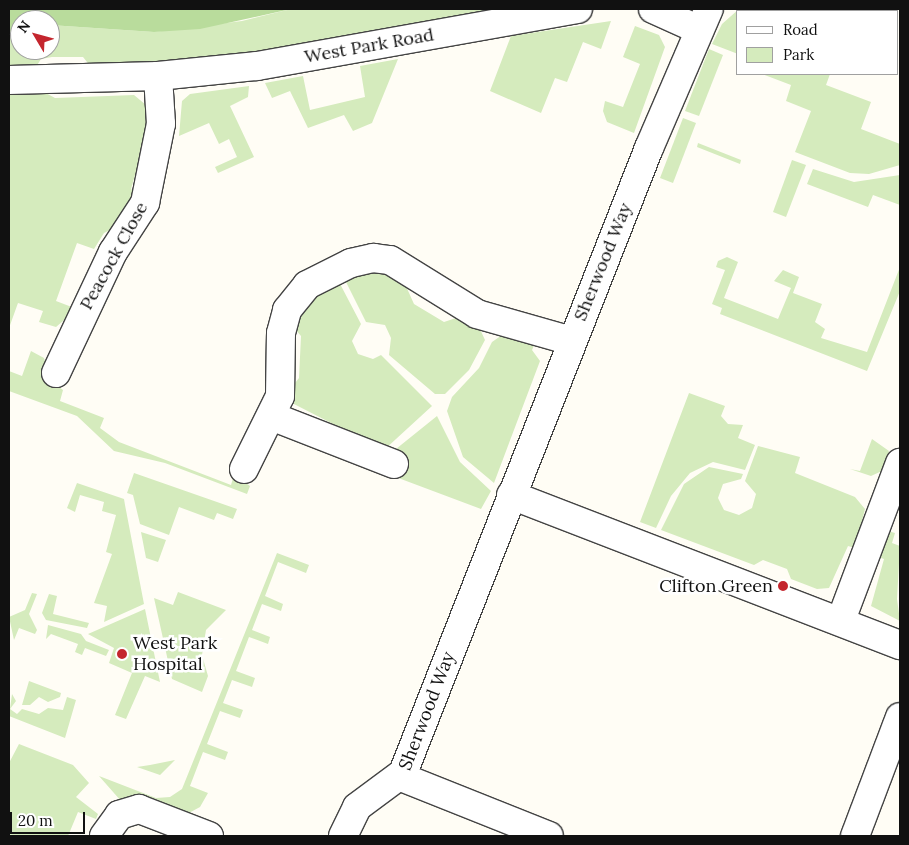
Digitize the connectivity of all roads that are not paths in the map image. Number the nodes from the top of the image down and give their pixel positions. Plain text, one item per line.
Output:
1 (578, 9) edge
2 (653, 9) edge
3 (703, 19) edge
4 (158, 76) junction
5 (9, 80) edge
6 (572, 341) junction
7 (56, 373) dead end
8 (271, 416) junction
9 (900, 463) edge
10 (394, 464) dead end
11 (244, 469) dead end
12 (511, 495) junction
13 (842, 620) junction
14 (900, 645) edge
15 (900, 717) edge
16 (401, 777) junction
17 (104, 836) edge
18 (209, 836) edge
19 (343, 836) edge
20 (549, 836) edge
21 (855, 836) edge

1 - 4 street, West Park Road
2 - 3 street
3 - 6 street, Sherwood Way
4 - 5 street, West Park Road
4 - 7 street, Peacock Close
6 - 8 street
6 - 12 street, Sherwood Way
8 - 10 street
8 - 11 street
9 - 13 street
12 - 13 street
12 - 16 street, Sherwood Way
13 - 14 street
15 - 21 street
16 - 19 street
16 - 20 street, Sherwood Way
17 - 18 street

